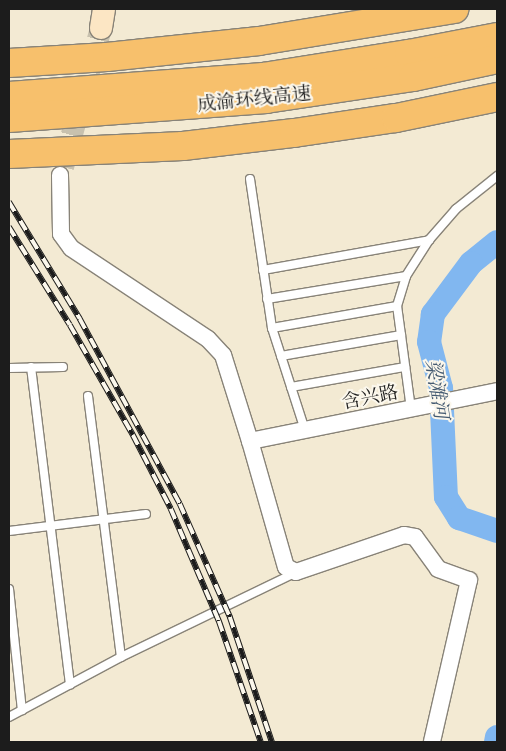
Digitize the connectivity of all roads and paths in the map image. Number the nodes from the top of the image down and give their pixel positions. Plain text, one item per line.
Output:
1 (435, 9) edge
2 (454, 9) edge
3 (406, 18) junction
4 (497, 37) edge
5 (497, 59) edge
6 (9, 62) edge
7 (9, 96) edge
8 (497, 97) edge
9 (497, 116) edge
10 (9, 118) edge
11 (396, 118) junction
12 (9, 154) edge
13 (60, 175) tunnel mouth
14 (497, 176) edge
15 (250, 179) dead end
16 (429, 240) junction
17 (263, 270) junction
18 (406, 276) junction
19 (267, 299) junction
20 (396, 306) junction
21 (272, 328) junction
22 (400, 335) junction
23 (281, 356) junction
24 (31, 367) junction
25 (63, 367) dead end
26 (405, 367) junction
27 (9, 368) edge
28 (291, 387) junction
29 (497, 391) edge
30 (88, 396) dead end
31 (416, 408) junction
32 (305, 430) junction
33 (250, 441) junction
34 (146, 514) dead end
35 (104, 519) junction
36 (50, 526) junction
37 (9, 531) edge
38 (296, 572) junction
39 (9, 589) edge
40 (121, 657) junction
41 (70, 685) junction
42 (22, 710) junction
43 (9, 717) edge
44 (432, 742) edge

1 - 3 highway
2 - 3 highway
3 - 6 highway
4 - 7 highway, 成渝环线高速
5 - 10 highway, 成渝环线高速
8 - 11 highway
9 - 11 highway
11 - 12 highway
13 - 33 street
14 - 16 lane
15 - 17 lane
16 - 17 lane
16 - 18 lane
17 - 19 lane
18 - 19 lane
18 - 20 lane
19 - 21 lane
20 - 21 lane
20 - 22 lane
21 - 23 lane
22 - 23 lane
22 - 26 lane
23 - 28 lane
24 - 25 lane
24 - 27 lane
24 - 36 lane
26 - 28 lane
26 - 31 lane
28 - 32 lane
29 - 31 street, 含兴路
30 - 35 lane
31 - 32 street, 含兴路
32 - 33 street, 含兴路
33 - 38 street
34 - 35 lane
35 - 36 lane
35 - 40 lane
36 - 37 lane
36 - 41 lane
38 - 40 lane
38 - 44 street
39 - 42 lane
40 - 41 lane
41 - 42 lane
42 - 43 lane

